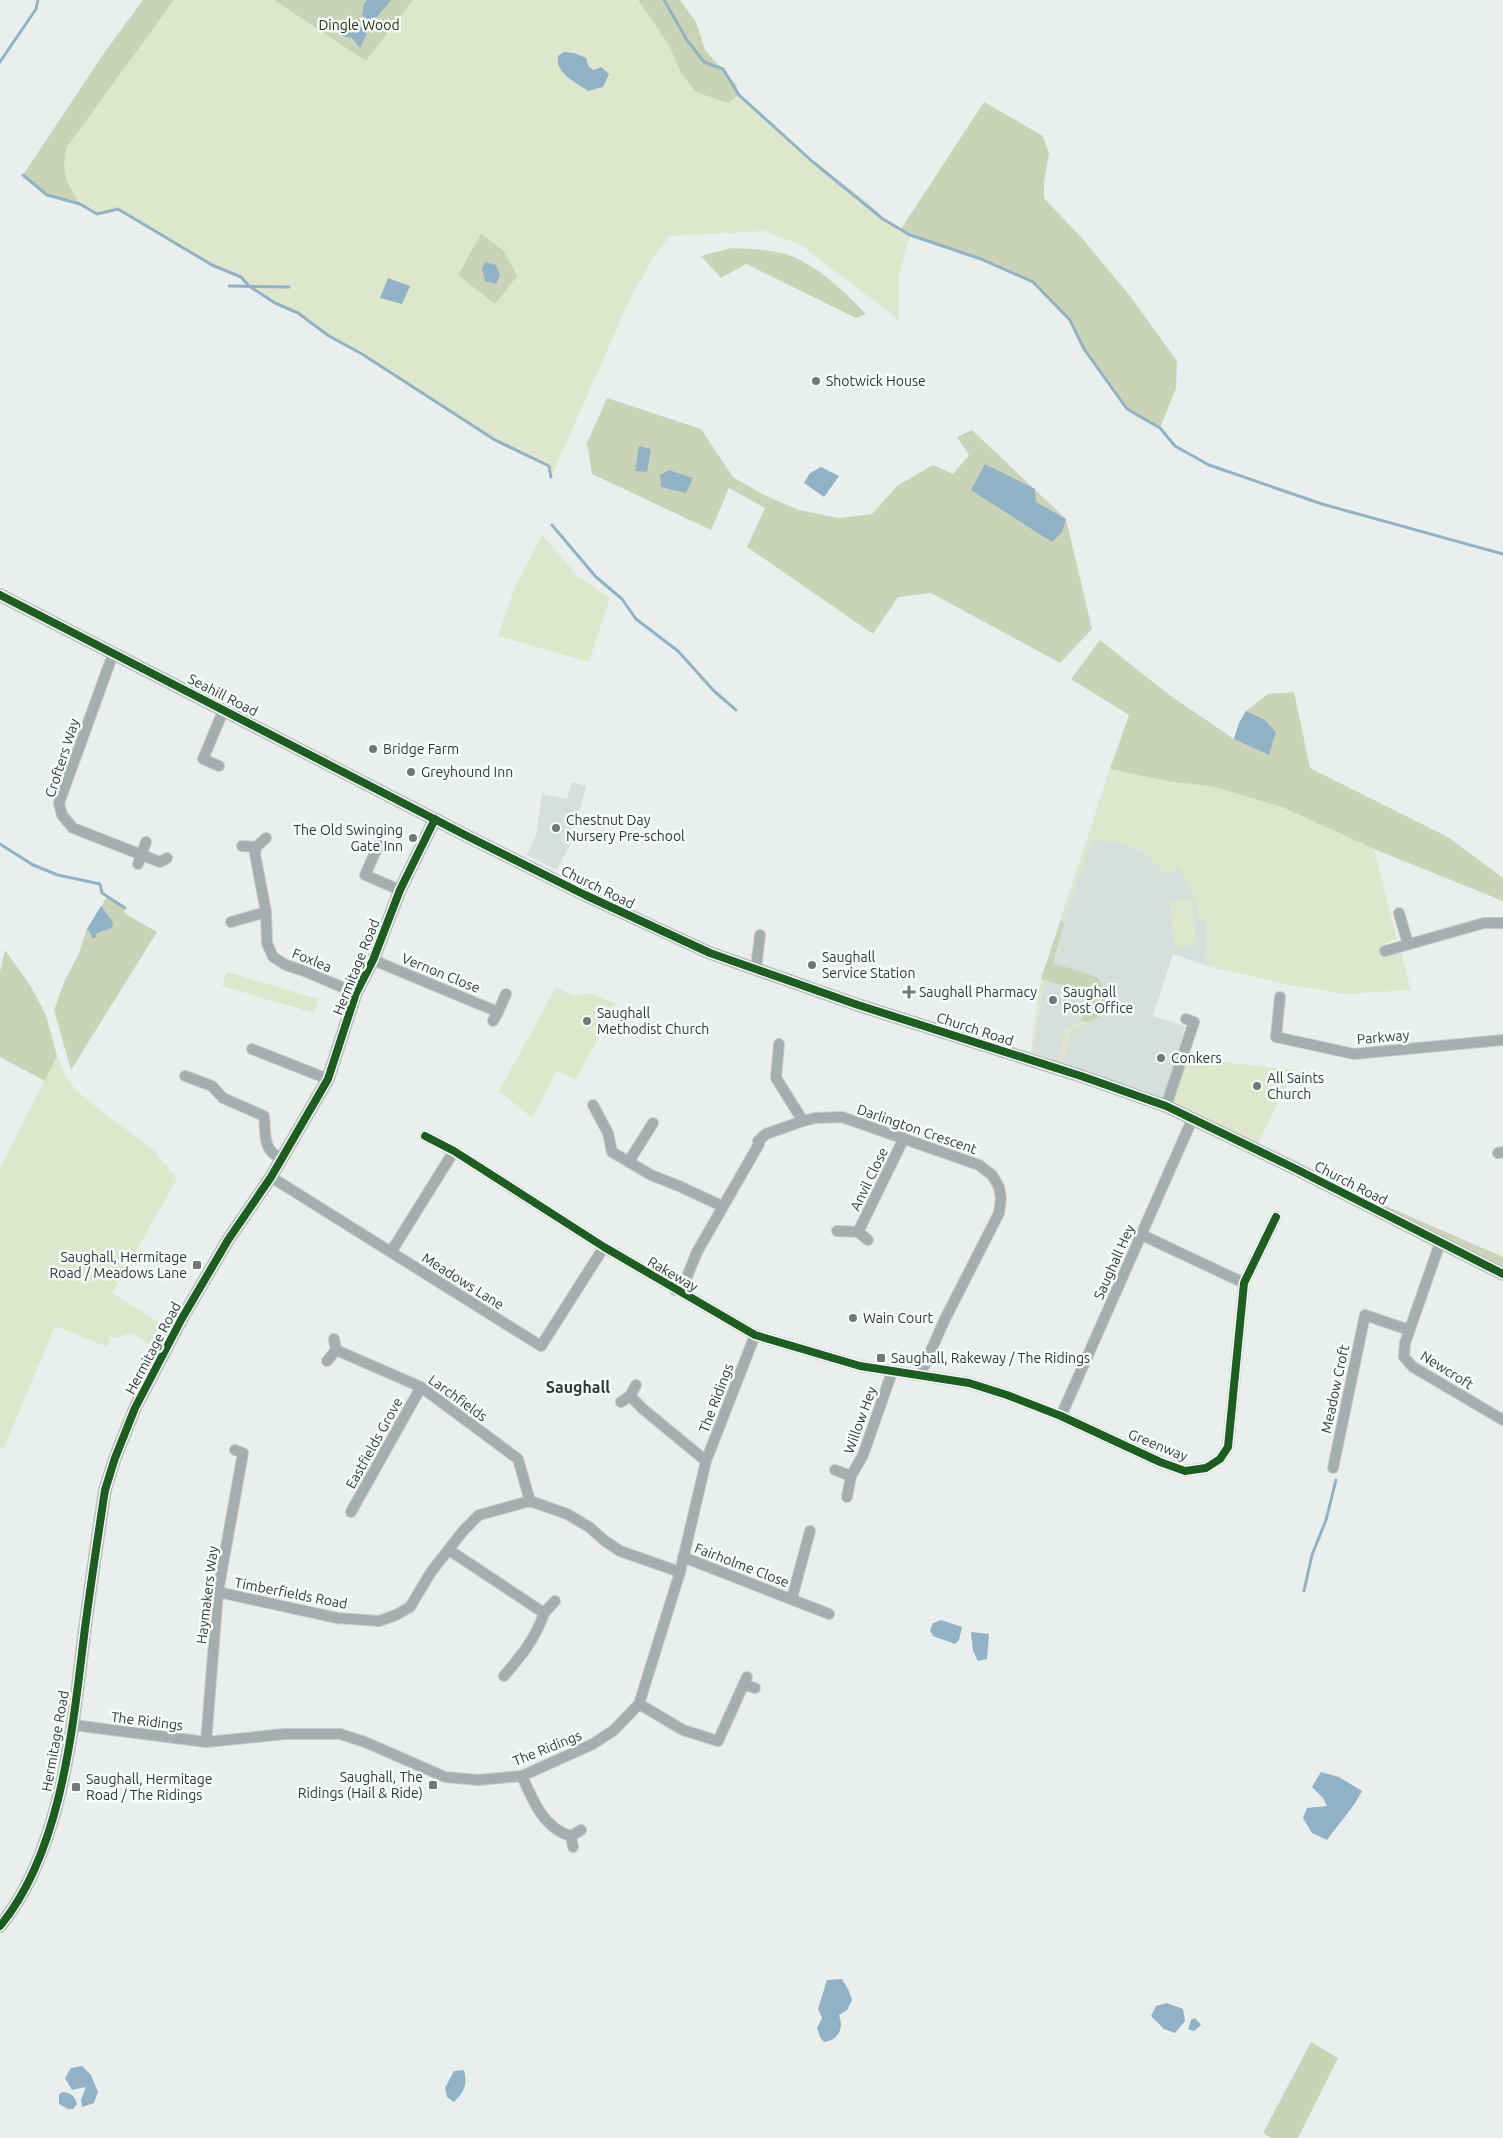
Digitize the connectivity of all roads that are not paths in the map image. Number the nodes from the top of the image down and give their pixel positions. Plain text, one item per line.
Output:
1 (0, 595) edge
2 (113, 654) junction
3 (224, 709) junction
4 (219, 766) dead end
5 (435, 819) junction
6 (266, 838) dead end
7 (146, 842) dead end
8 (379, 844) dead end
9 (242, 846) dead end
10 (256, 847) junction
11 (139, 859) junction
12 (162, 863) dead end
13 (400, 890) junction
14 (266, 912) junction
15 (1399, 912) dead end
16 (231, 922) dead end
17 (1503, 922) edge
18 (760, 935) dead end
19 (1408, 944) junction
20 (1385, 951) dead end
21 (373, 960) junction
22 (756, 968) junction
23 (356, 993) junction
24 (506, 994) dead end
25 (1280, 997) dead end
26 (1195, 1022) dead end
27 (1503, 1040) edge
28 (779, 1044) dead end
29 (252, 1049) dead end
30 (186, 1076) dead end
31 (328, 1079) junction
32 (593, 1105) dead end
33 (1166, 1106) junction
34 (1192, 1120) junction
35 (803, 1121) junction
36 (653, 1122) dead end
37 (425, 1136) dead end
38 (904, 1138) junction
39 (454, 1150) junction
40 (282, 1158) junction
41 (625, 1159) junction
42 (271, 1177) junction
43 (722, 1206) junction
44 (1276, 1217) dead end
45 (837, 1231) dead end
46 (858, 1232) junction
47 (1142, 1235) junction
48 (868, 1240) dead end
49 (1440, 1243) junction
50 (604, 1247) junction
51 (391, 1252) junction
52 (1503, 1274) edge
53 (1244, 1284) junction
54 (675, 1290) junction
55 (1409, 1330) junction
56 (755, 1335) junction
57 (334, 1339) dead end
58 (336, 1350) junction
59 (327, 1361) dead end
60 (892, 1372) junction
61 (920, 1376) junction
62 (932, 1377) joint
63 (636, 1385) dead end
64 (421, 1387) junction
65 (1061, 1416) junction
66 (1503, 1420) edge
67 (243, 1452) dead end
68 (706, 1461) junction
69 (1333, 1468) dead end
70 (835, 1470) dead end
71 (851, 1476) junction
72 (847, 1497) dead end
73 (530, 1501) junction
74 (352, 1512) dead end
75 (810, 1531) dead end
76 (449, 1550) junction
77 (683, 1557) junction
78 (680, 1572) junction
79 (218, 1592) junction
80 (792, 1598) junction
81 (555, 1601) dead end
82 (544, 1613) junction
83 (829, 1614) dead end
84 (504, 1676) dead end
85 (755, 1688) dead end
86 (639, 1704) junction
87 (73, 1726) junction
88 (206, 1742) junction
89 (522, 1776) junction
90 (581, 1830) dead end
91 (571, 1836) junction
92 (573, 1847) dead end
93 (0, 1926) edge

1 - 2 street, Seahill Road
2 - 3 street, Seahill Road
2 - 11 street, Crofters Way
3 - 4 street
3 - 5 street, Seahill Road
5 - 13 street, Hermitage Road
5 - 22 street, Church Road
6 - 10 street
7 - 11 street
8 - 13 street
9 - 10 street
10 - 14 street, Foxlea
11 - 12 street, Crofters Way
13 - 21 street, Hermitage Road
14 - 16 street
14 - 23 street, Foxlea
15 - 19 street
17 - 19 street
18 - 22 street
19 - 20 street
21 - 23 street, Hermitage Road
21 - 24 street, Vernon Close
22 - 33 street, Church Road
23 - 31 street, Hermitage Road
25 - 27 street, Parkway
26 - 33 street
28 - 35 street
29 - 31 street
30 - 40 street
31 - 40 street, Hermitage Road
32 - 41 street
33 - 34 street, Church Road
34 - 47 street, Saughall Hey
34 - 49 street, Church Road
35 - 38 street, Darlington Crescent
35 - 43 street, Darlington Crescent
36 - 41 street
37 - 39 street, Rakeway
38 - 46 street, Anvil Close
38 - 61 street, Darlington Crescent
39 - 50 street, Rakeway
39 - 51 street
40 - 42 street, Hermitage Road
41 - 43 street
42 - 51 street, Meadows Lane
42 - 87 street, Hermitage Road
43 - 54 street, Darlington Crescent
44 - 53 street, Greenway
45 - 46 street, Anvil Close
46 - 48 street, Anvil Close
47 - 53 street
47 - 65 street, Saughall Hey
49 - 52 street, Church Road
49 - 55 street, Newcroft
50 - 51 street, Meadows Lane
50 - 54 street, Rakeway
53 - 65 street, Greenway
54 - 56 street, Rakeway
55 - 66 street, Newcroft
55 - 69 street, Meadow Croft
56 - 60 street, Rakeway
56 - 68 street, The Ridings
57 - 58 street
58 - 59 street
58 - 64 street, Larchfields
60 - 61 street, Rakeway
60 - 71 street, Willow Hey
61 - 62 street, Rakeway
62 - 65 street, Greenway
63 - 68 street
64 - 73 street, Larchfields
64 - 74 street, Eastfields Grove
67 - 79 street, Haymakers Way
68 - 77 street, The Ridings
70 - 71 street, Willow Hey
71 - 72 street, Willow Hey
73 - 76 street, Timberfields Road
73 - 78 street
75 - 80 street, Fairholme Close
76 - 79 street, Timberfields Road
76 - 82 street
77 - 78 street, The Ridings
77 - 80 street, Fairholme Close
78 - 86 street, The Ridings
79 - 88 street, Haymakers Way
80 - 83 street, Fairholme Close
81 - 82 street
82 - 84 street
85 - 86 street
86 - 89 street, The Ridings
87 - 88 street, The Ridings
87 - 93 street, Hermitage Road
88 - 89 street, The Ridings
89 - 91 street
90 - 91 street
91 - 92 street

